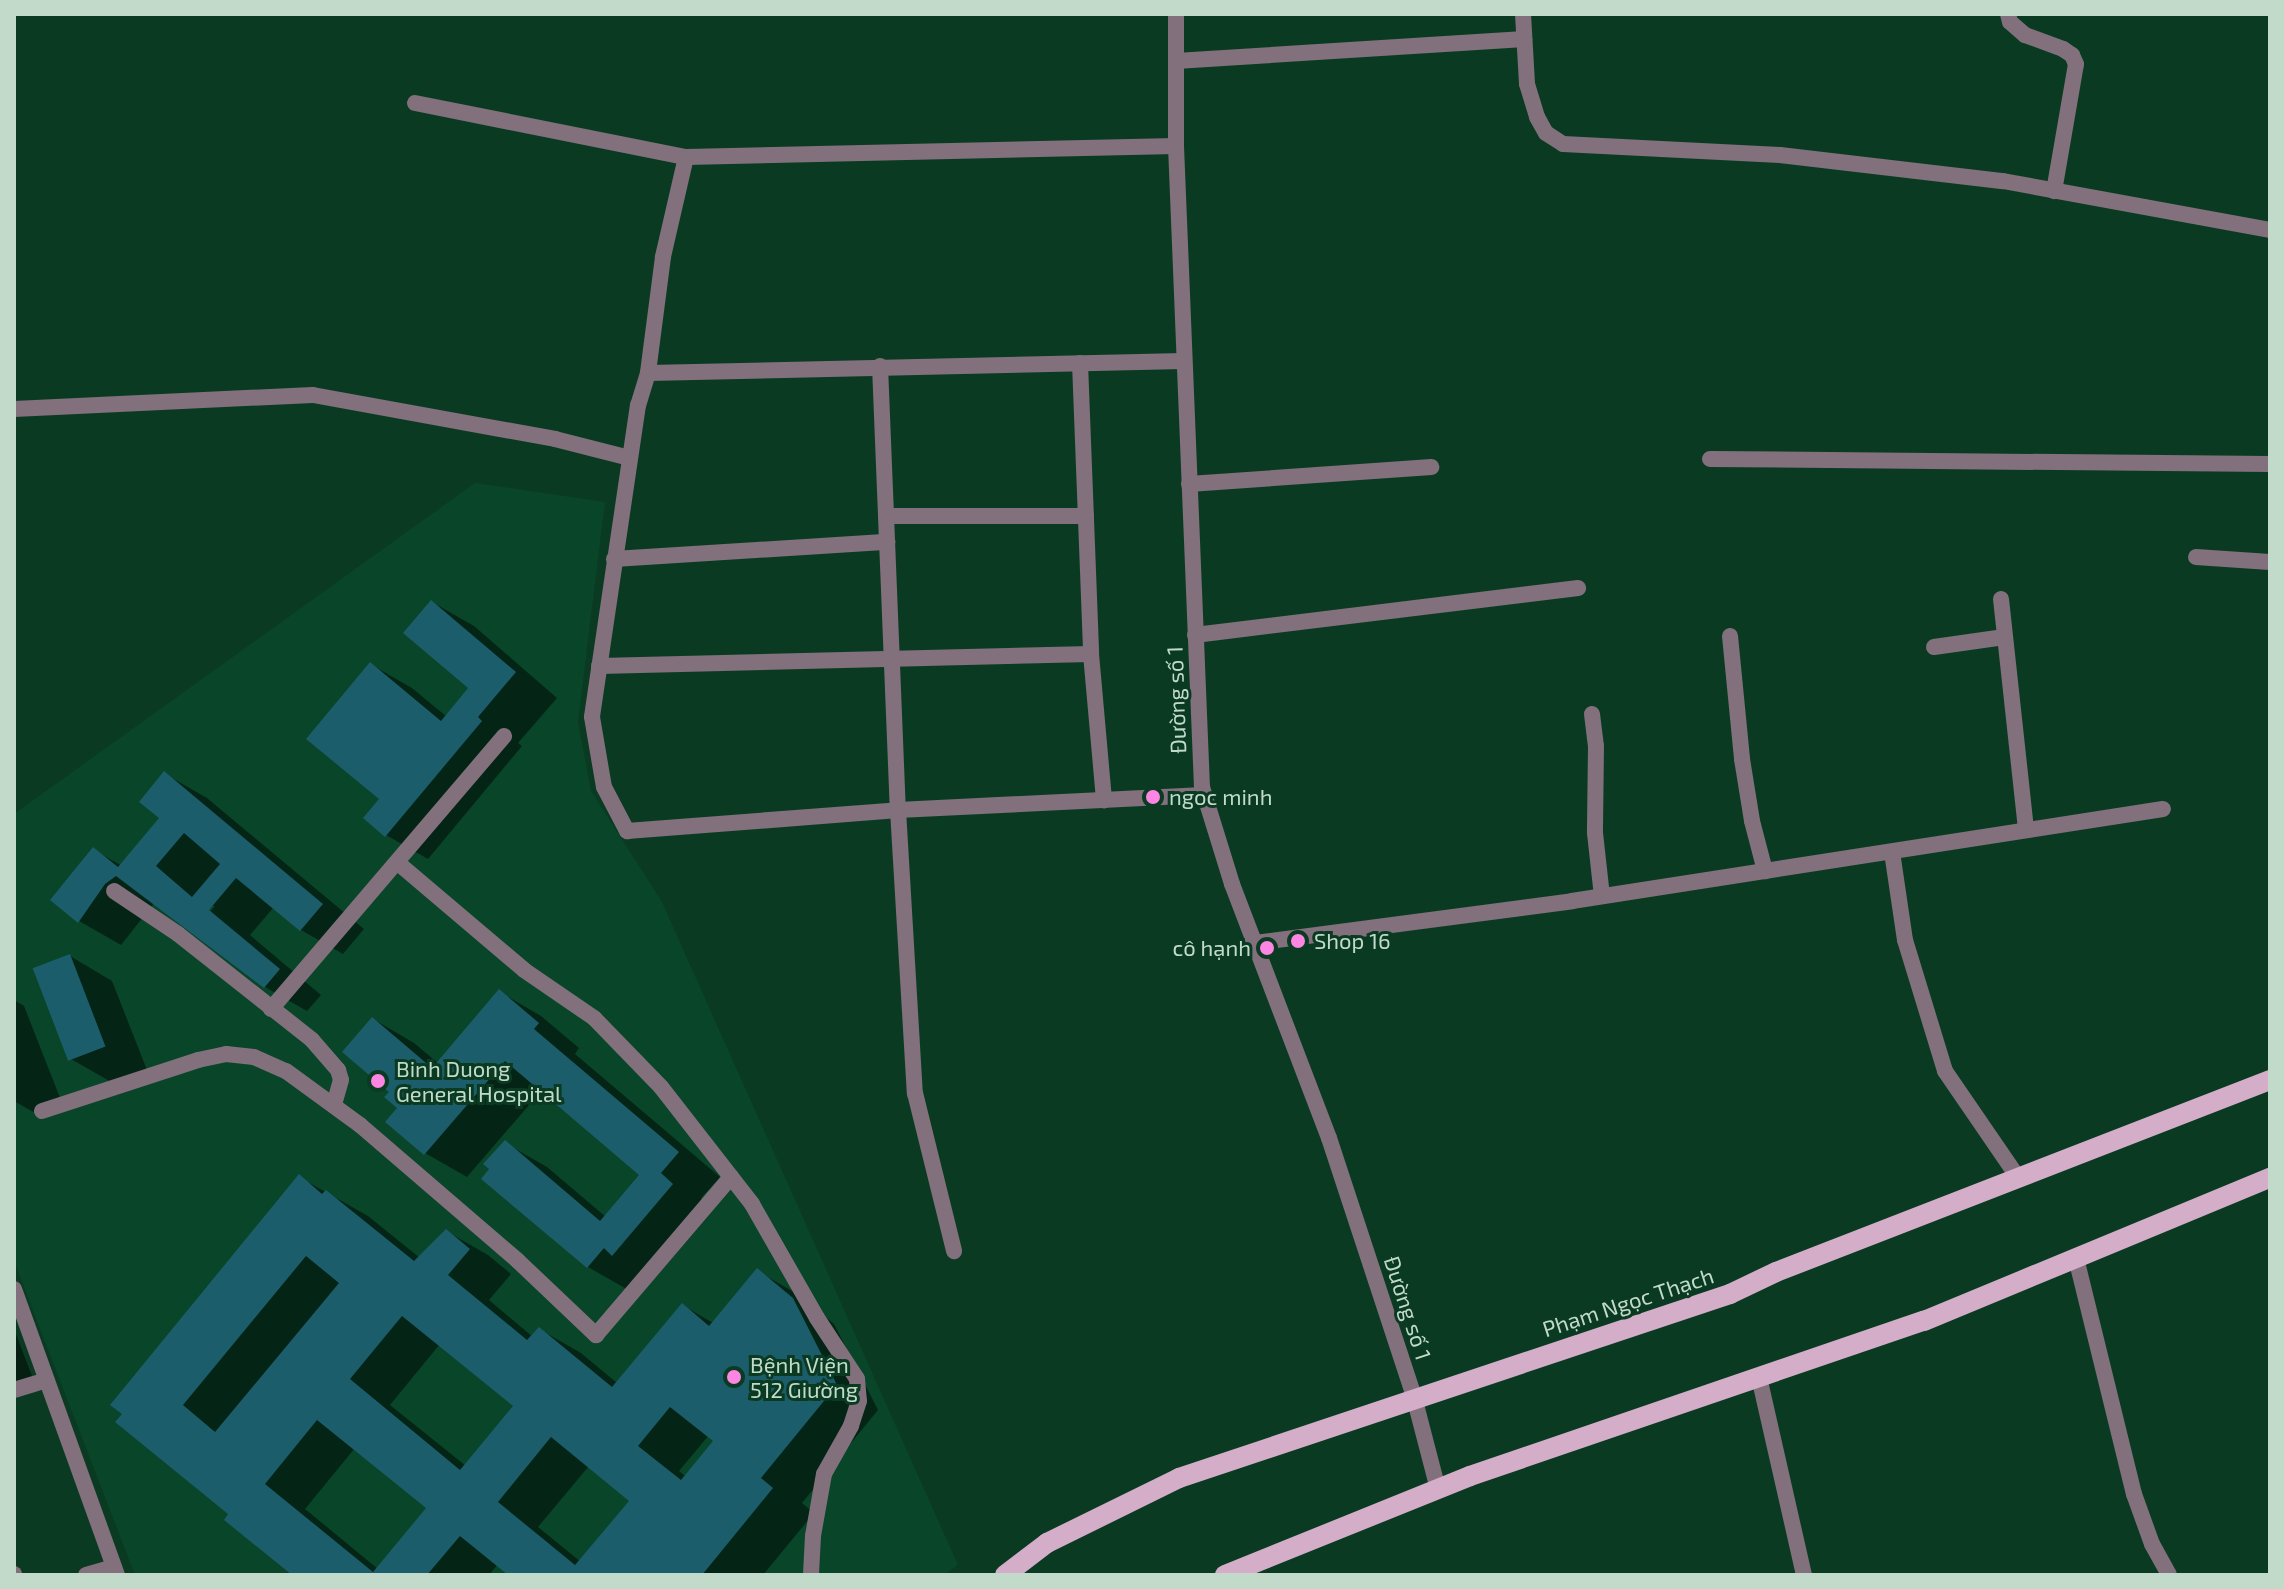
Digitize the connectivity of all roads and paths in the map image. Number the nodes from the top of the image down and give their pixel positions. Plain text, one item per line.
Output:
1 (1176, 14) edge
2 (1523, 14) edge
3 (2008, 14) edge
4 (1524, 39) junction
5 (1176, 61) junction
6 (415, 103) dead end
7 (1176, 146) junction
8 (686, 157) junction
9 (2054, 191) junction
10 (2270, 230) edge
11 (1184, 361) junction
12 (1080, 363) junction
13 (880, 366) junction
14 (648, 373) junction
15 (14, 409) edge
16 (630, 458) junction
17 (1710, 459) dead end
18 (2270, 464) edge
19 (1431, 467) dead end
20 (1189, 484) junction
21 (886, 516) junction
22 (1086, 516) junction
23 (887, 542) junction
24 (2196, 557) dead end
25 (614, 559) junction
26 (2270, 562) edge
27 (1578, 588) dead end
28 (2001, 599) dead end
29 (1195, 635) junction
30 (1730, 636) dead end
31 (2004, 637) junction
32 (1934, 647) dead end
33 (1091, 654) junction
34 (892, 660) junction
35 (599, 666) junction
36 (1592, 714) dead end
37 (504, 736) dead end
38 (1204, 795) junction
39 (1104, 800) junction
40 (2163, 809) dead end
41 (898, 810) junction
42 (2026, 830) junction
43 (1892, 852) junction
44 (398, 863) junction
45 (1765, 871) junction
46 (114, 891) dead end
47 (1602, 896) junction
48 (1255, 943) junction
49 (271, 1009) junction
50 (2270, 1080) edge
51 (334, 1105) junction
52 (42, 1111) dead end
53 (731, 1177) junction
54 (2270, 1178) edge
55 (2019, 1179) junction
56 (954, 1251) dead end
57 (2076, 1258) junction
58 (14, 1289) edge
59 (1759, 1377) junction
60 (47, 1380) junction
61 (14, 1390) edge
62 (1414, 1397) junction
63 (1438, 1489) junction
64 (115, 1571) edge
65 (86, 1575) edge
66 (811, 1575) edge
67 (1005, 1575) edge
68 (1225, 1575) edge
69 (1804, 1575) edge
70 (2169, 1575) edge

1 - 5 street, Đường số 1
2 - 4 street
3 - 9 street
4 - 5 street
4 - 9 street
5 - 7 street, Đường số 1
6 - 8 street
7 - 8 street
7 - 11 street, Đường số 1
8 - 14 street
9 - 10 street
11 - 12 street
11 - 20 street, Đường số 1
12 - 13 street
12 - 22 street
13 - 14 street
13 - 21 street
14 - 16 street
15 - 16 street
16 - 25 street
17 - 18 street
19 - 20 street
20 - 29 street, Đường số 1
21 - 22 street
21 - 23 street
22 - 33 street
23 - 25 street
23 - 34 street
24 - 26 street
25 - 35 street
27 - 29 street
28 - 31 street
29 - 38 street, Đường số 1
30 - 45 street
31 - 32 street
31 - 42 street
33 - 34 street
33 - 39 street
34 - 35 street
34 - 41 street
35 - 41 street
36 - 47 street
37 - 44 street
38 - 39 street
38 - 48 street, Đường số 1
39 - 41 street
40 - 42 street
41 - 56 street
42 - 43 street
43 - 45 street
43 - 55 street
44 - 49 street
44 - 53 street
45 - 47 street
46 - 49 street
47 - 48 street
48 - 62 street, Đường số 1
49 - 51 street
50 - 55 main road, Phạm Ngọc Thạch
51 - 52 street
51 - 53 street
53 - 66 street
54 - 57 main road
55 - 62 main road, Phạm Ngọc Thạch
57 - 59 main road
57 - 70 street
58 - 60 street
59 - 63 main road
59 - 69 street
60 - 61 street
60 - 64 street
62 - 63 street, Đường số 1
62 - 67 main road, Phạm Ngọc Thạch
63 - 68 main road
64 - 65 street

